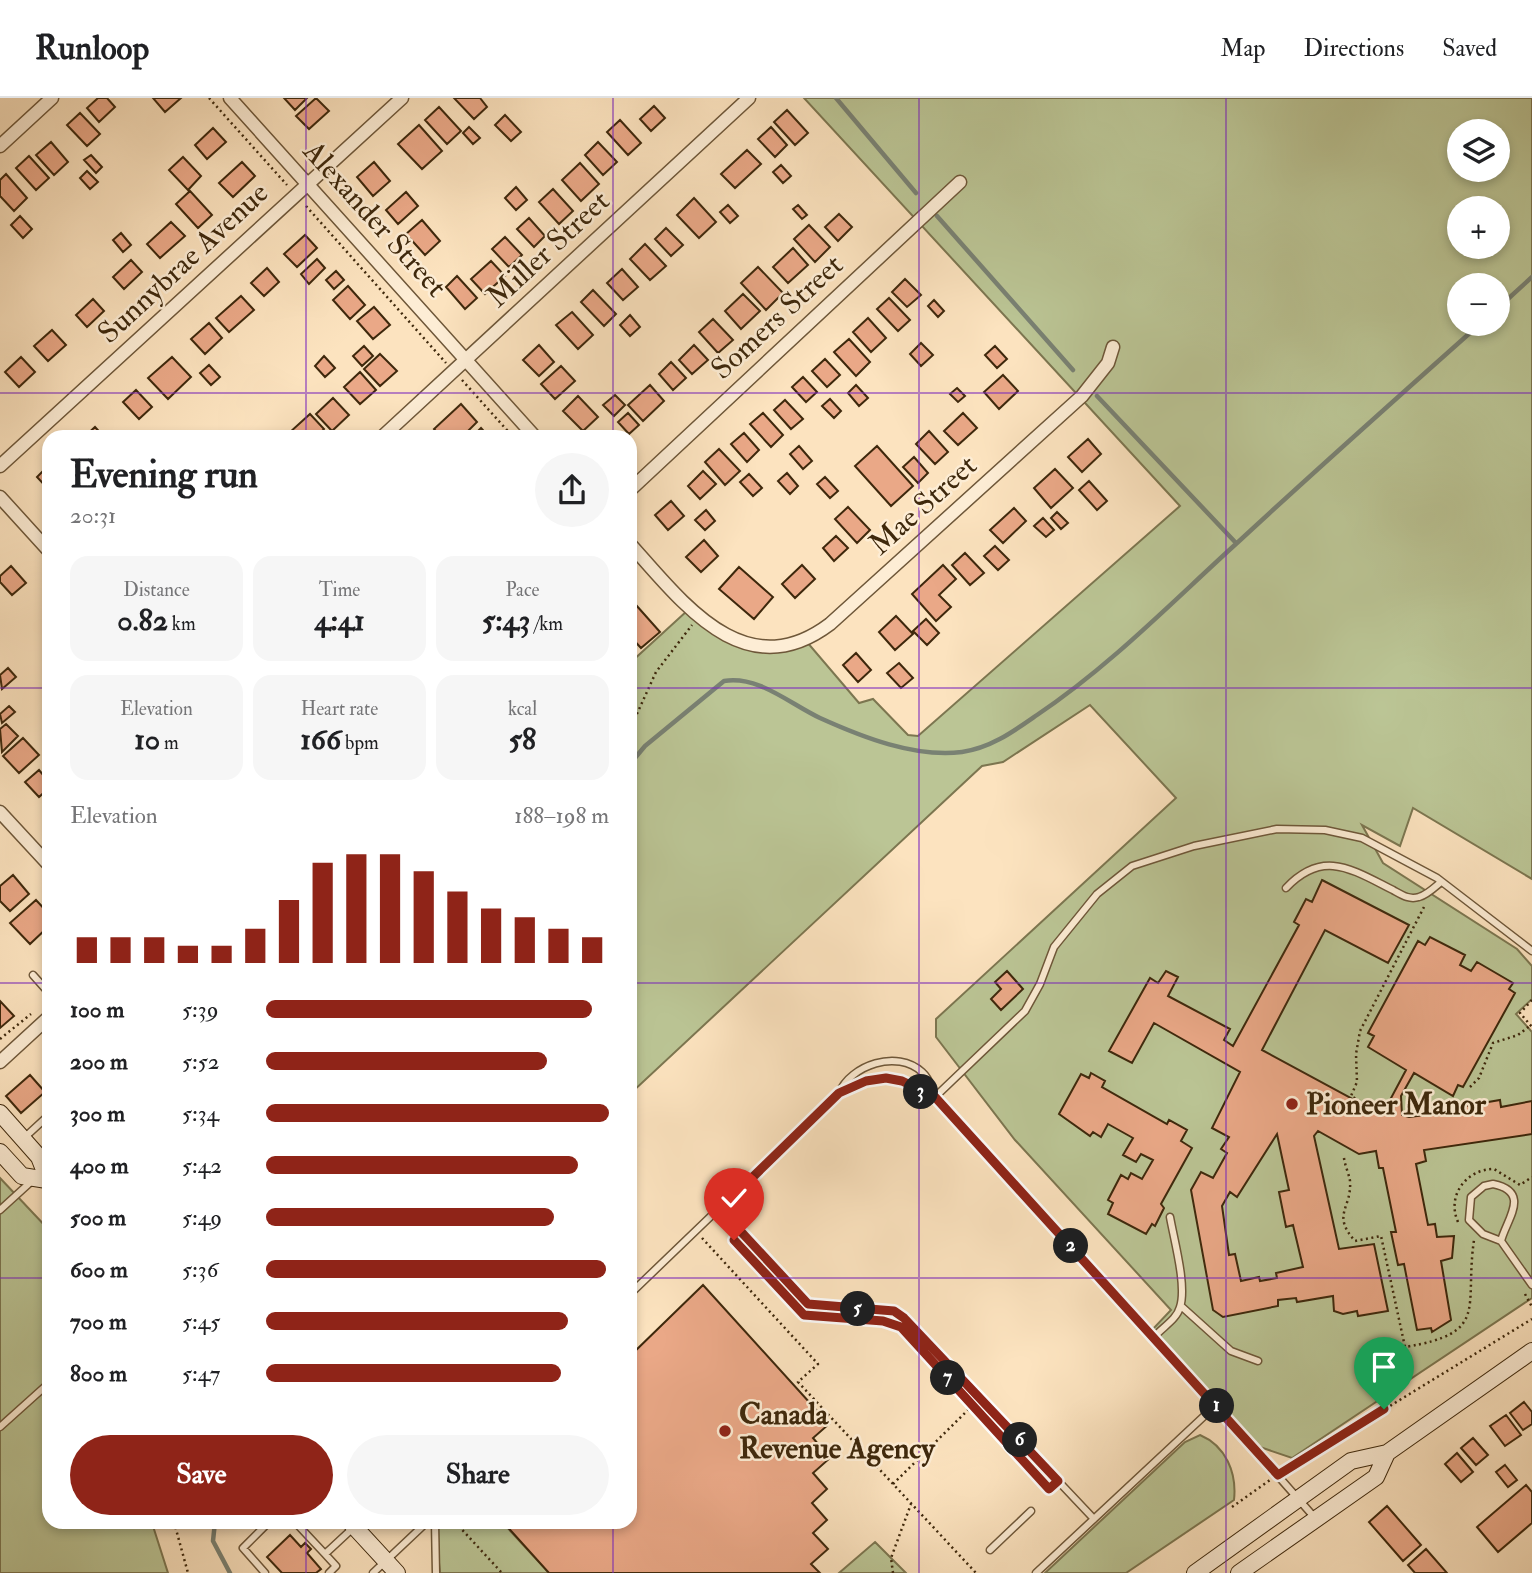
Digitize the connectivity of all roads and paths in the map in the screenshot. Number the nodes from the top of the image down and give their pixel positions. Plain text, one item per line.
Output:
1 (52, 98) edge
2 (209, 98) edge
3 (230, 98) edge
4 (402, 98) edge
5 (749, 98) edge
6 (0, 146) edge
7 (960, 182) dead end
8 (308, 184) junction
9 (296, 195) junction
10 (1113, 347) dead end
11 (467, 360) junction
12 (454, 371) junction
13 (391, 430) edge
14 (507, 430) edge
15 (529, 430) edge
16 (0, 466) edge
17 (637, 484) edge
18 (0, 497) edge
19 (42, 543) edge
20 (637, 551) edge
21 (699, 617) junction
22 (637, 714) edge
23 (0, 812) edge
24 (42, 857) edge
25 (1441, 882) junction
26 (1286, 888) dead end
27 (1420, 917) dead end
28 (1532, 951) edge
29 (33, 975) dead end
30 (42, 985) edge
31 (1532, 1000) edge
32 (36, 1010) dead end
33 (42, 1023) edge
34 (1531, 1026) edge
35 (0, 1039) edge
36 (0, 1062) edge
37 (1470, 1087) dead end
38 (839, 1093) junction
39 (935, 1097) junction
40 (1379, 1111) dead end
41 (0, 1113) edge
42 (42, 1121) edge
43 (23, 1139) junction
44 (0, 1152) edge
45 (1344, 1158) dead end
46 (42, 1171) edge
47 (1532, 1177) edge
48 (42, 1180) edge
49 (42, 1181) edge
50 (720, 1209) junction
51 (0, 1210) edge
52 (1170, 1217) dead end
53 (1460, 1226) dead end
54 (696, 1231) junction
55 (1467, 1235) dead end
56 (1474, 1240) junction
57 (1501, 1241) junction
58 (1480, 1242) dead end
59 (1532, 1285) edge
60 (1520, 1286) dead end
61 (637, 1287) edge
62 (1181, 1306) junction
63 (1532, 1307) edge
64 (796, 1308) dead end
65 (1532, 1318) edge
66 (869, 1320) dead end
67 (1154, 1336) junction
68 (1532, 1351) edge
69 (1258, 1361) dead end
70 (42, 1389) edge
71 (973, 1405) dead end
72 (1216, 1405) junction
73 (0, 1427) edge
74 (1387, 1453) junction
75 (1032, 1470) dead end
76 (1278, 1475) junction
77 (1058, 1481) junction
78 (892, 1485) junction
79 (1299, 1500) junction
80 (911, 1504) junction
81 (1232, 1507) dead end
82 (1031, 1511) dead end
83 (1315, 1518) junction
84 (1094, 1519) junction
85 (176, 1529) edge
86 (262, 1529) edge
87 (302, 1529) edge
88 (348, 1529) edge
89 (356, 1529) edge
90 (422, 1529) edge
91 (435, 1529) edge
92 (461, 1529) edge
93 (990, 1550) dead end
94 (325, 1554) junction
95 (336, 1566) junction
96 (391, 1567) edge
97 (188, 1573) edge
98 (265, 1573) edge
99 (329, 1573) edge
100 (342, 1573) edge
101 (373, 1573) edge
102 (436, 1573) edge
103 (502, 1573) edge
104 (893, 1573) edge
105 (976, 1573) edge
106 (1036, 1573) edge
107 (1195, 1573) edge
108 (1239, 1573) edge

1 - 6 street
2 - 9 path
3 - 8 street, Alexander Street
4 - 8 street, Sunnybrae Avenue
5 - 11 street, Miller Street
7 - 17 street, Somers Street
8 - 9 street, Sunnybrae Avenue
8 - 11 street, Alexander Street
9 - 12 path
9 - 16 street, Sunnybrae Avenue
10 - 21 street, Mae Street
11 - 12 street, Miller Street
11 - 15 street, Alexander Street
12 - 13 street, Miller Street
12 - 14 path
18 - 19 street
20 - 21 street
21 - 22 path
23 - 24 street
25 - 26 lane
25 - 28 lane
25 - 39 lane
27 - 40 path
29 - 30 lane
31 - 34 path
32 - 35 path
33 - 36 street
34 - 37 path
38 - 39 lane
38 - 39 lane
38 - 50 lane
39 - 67 lane
41 - 43 main road
42 - 43 lane
43 - 46 main road
44 - 48 main road
45 - 56 path
47 - 53 path
49 - 51 lane
50 - 54 lane
50 - 77 lane
52 - 62 lane
54 - 61 lane
54 - 78 path
55 - 56 path
56 - 58 path
57 - 57 lane
57 - 59 lane
60 - 63 path
62 - 67 lane
62 - 69 lane
64 - 66 path
65 - 76 path
67 - 72 lane
68 - 74 main road
70 - 73 lane
71 - 78 path
72 - 76 lane
72 - 84 lane
74 - 79 main road
74 - 83 main road
75 - 77 path
76 - 79 lane
76 - 81 path
77 - 84 lane
78 - 80 path
79 - 83 lane
79 - 107 main road
80 - 104 path
80 - 105 path
82 - 93 lane
83 - 108 main road
84 - 106 lane
85 - 97 path
86 - 98 lane
87 - 94 lane
88 - 94 lane
89 - 96 main road
90 - 96 lane
91 - 102 lane
92 - 103 path
94 - 95 lane
95 - 99 lane
95 - 100 lane
96 - 101 lane

